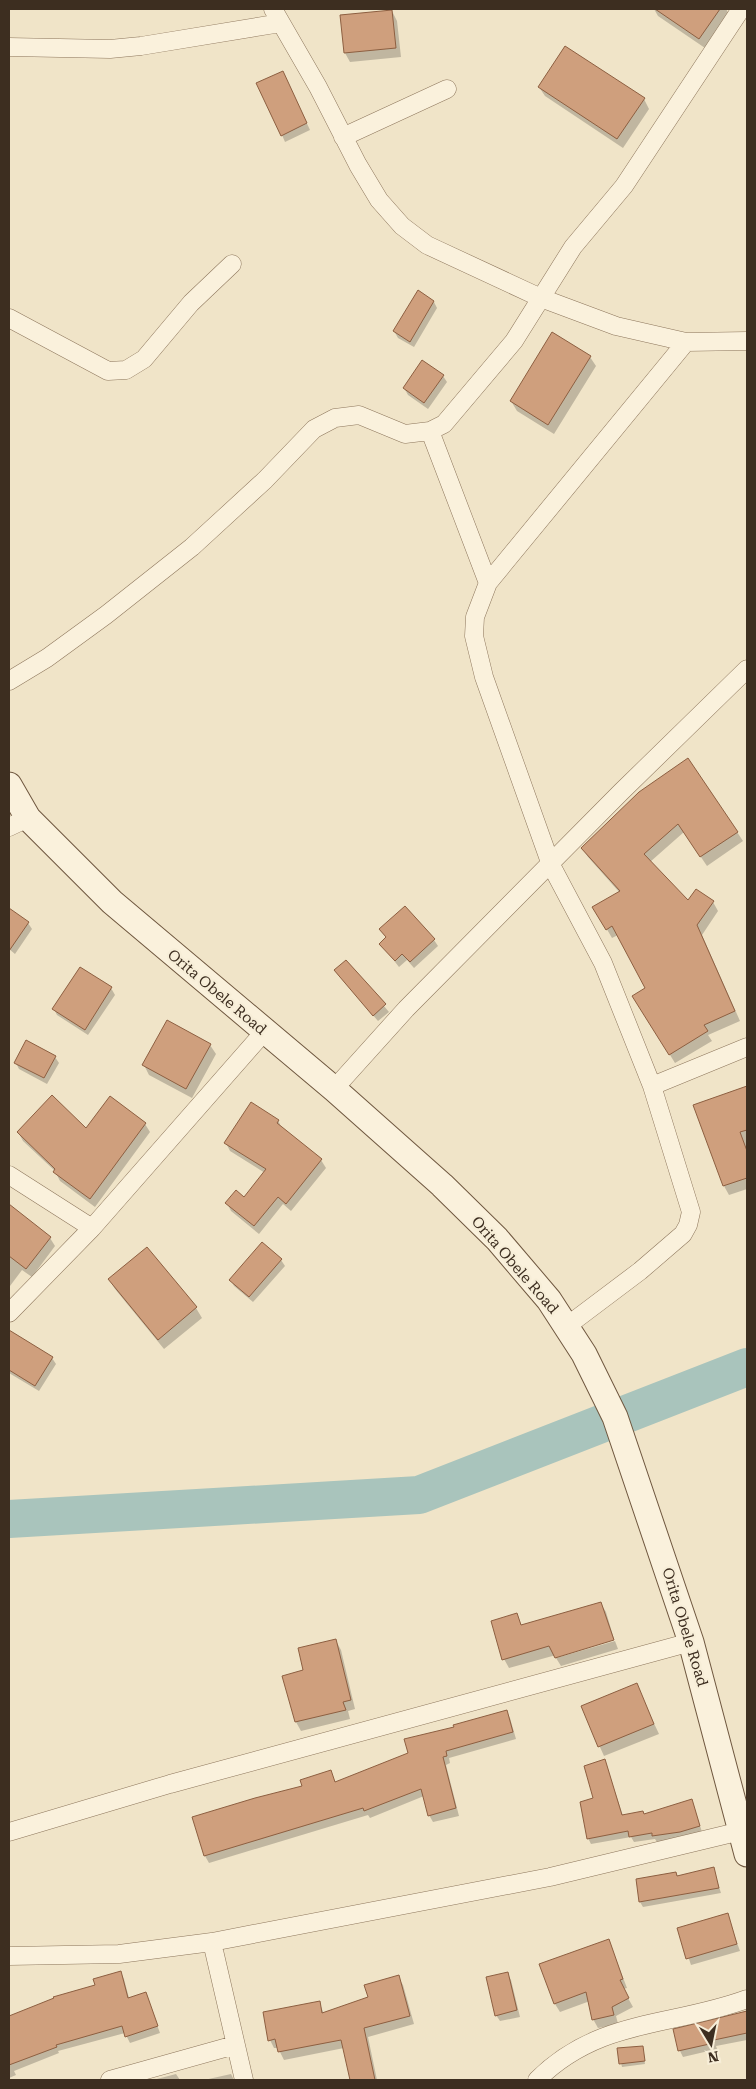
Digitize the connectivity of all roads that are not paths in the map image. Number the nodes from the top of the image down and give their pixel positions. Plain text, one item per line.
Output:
1 (741, 9) edge
2 (277, 16) edge
3 (9, 47) edge
4 (447, 89) dead end
5 (343, 137) junction
6 (232, 264) dead end
7 (541, 298) junction
8 (9, 318) edge
9 (747, 340) edge
10 (686, 342) junction
11 (430, 431) junction
12 (488, 583) junction
13 (747, 669) edge
14 (9, 681) edge
15 (9, 785) edge
16 (19, 822) edge
17 (550, 865) junction
18 (264, 1032) junction
19 (747, 1047) edge
20 (652, 1086) junction
21 (334, 1089) junction
22 (9, 1175) edge
23 (92, 1228) junction
24 (9, 1313) edge
25 (567, 1326) junction
26 (691, 1642) junction
27 (9, 1832) edge
28 (745, 1838) edge
29 (212, 1942) junction
30 (9, 1956) edge
31 (747, 1999) edge
32 (235, 2045) junction
33 (110, 2080) edge
34 (244, 2080) edge
35 (536, 2080) edge

1 - 7 street
2 - 3 street
2 - 5 street
4 - 5 street
5 - 7 street
6 - 8 street
7 - 10 street
7 - 11 street
9 - 10 street
10 - 12 street
11 - 12 street
11 - 14 street
12 - 17 street
13 - 17 street
15 - 16 main road, Orita Obele Road
16 - 18 main road, Orita Obele Road
17 - 20 street
17 - 21 street
18 - 21 main road, Orita Obele Road
18 - 23 street
19 - 20 street
20 - 25 street
21 - 25 main road, Orita Obele Road
22 - 23 street
23 - 24 street
25 - 26 main road, Orita Obele Road
26 - 27 street
26 - 28 main road, Orita Obele Road
28 - 29 street
29 - 30 street
29 - 32 street
31 - 35 street
32 - 33 street
32 - 34 street

